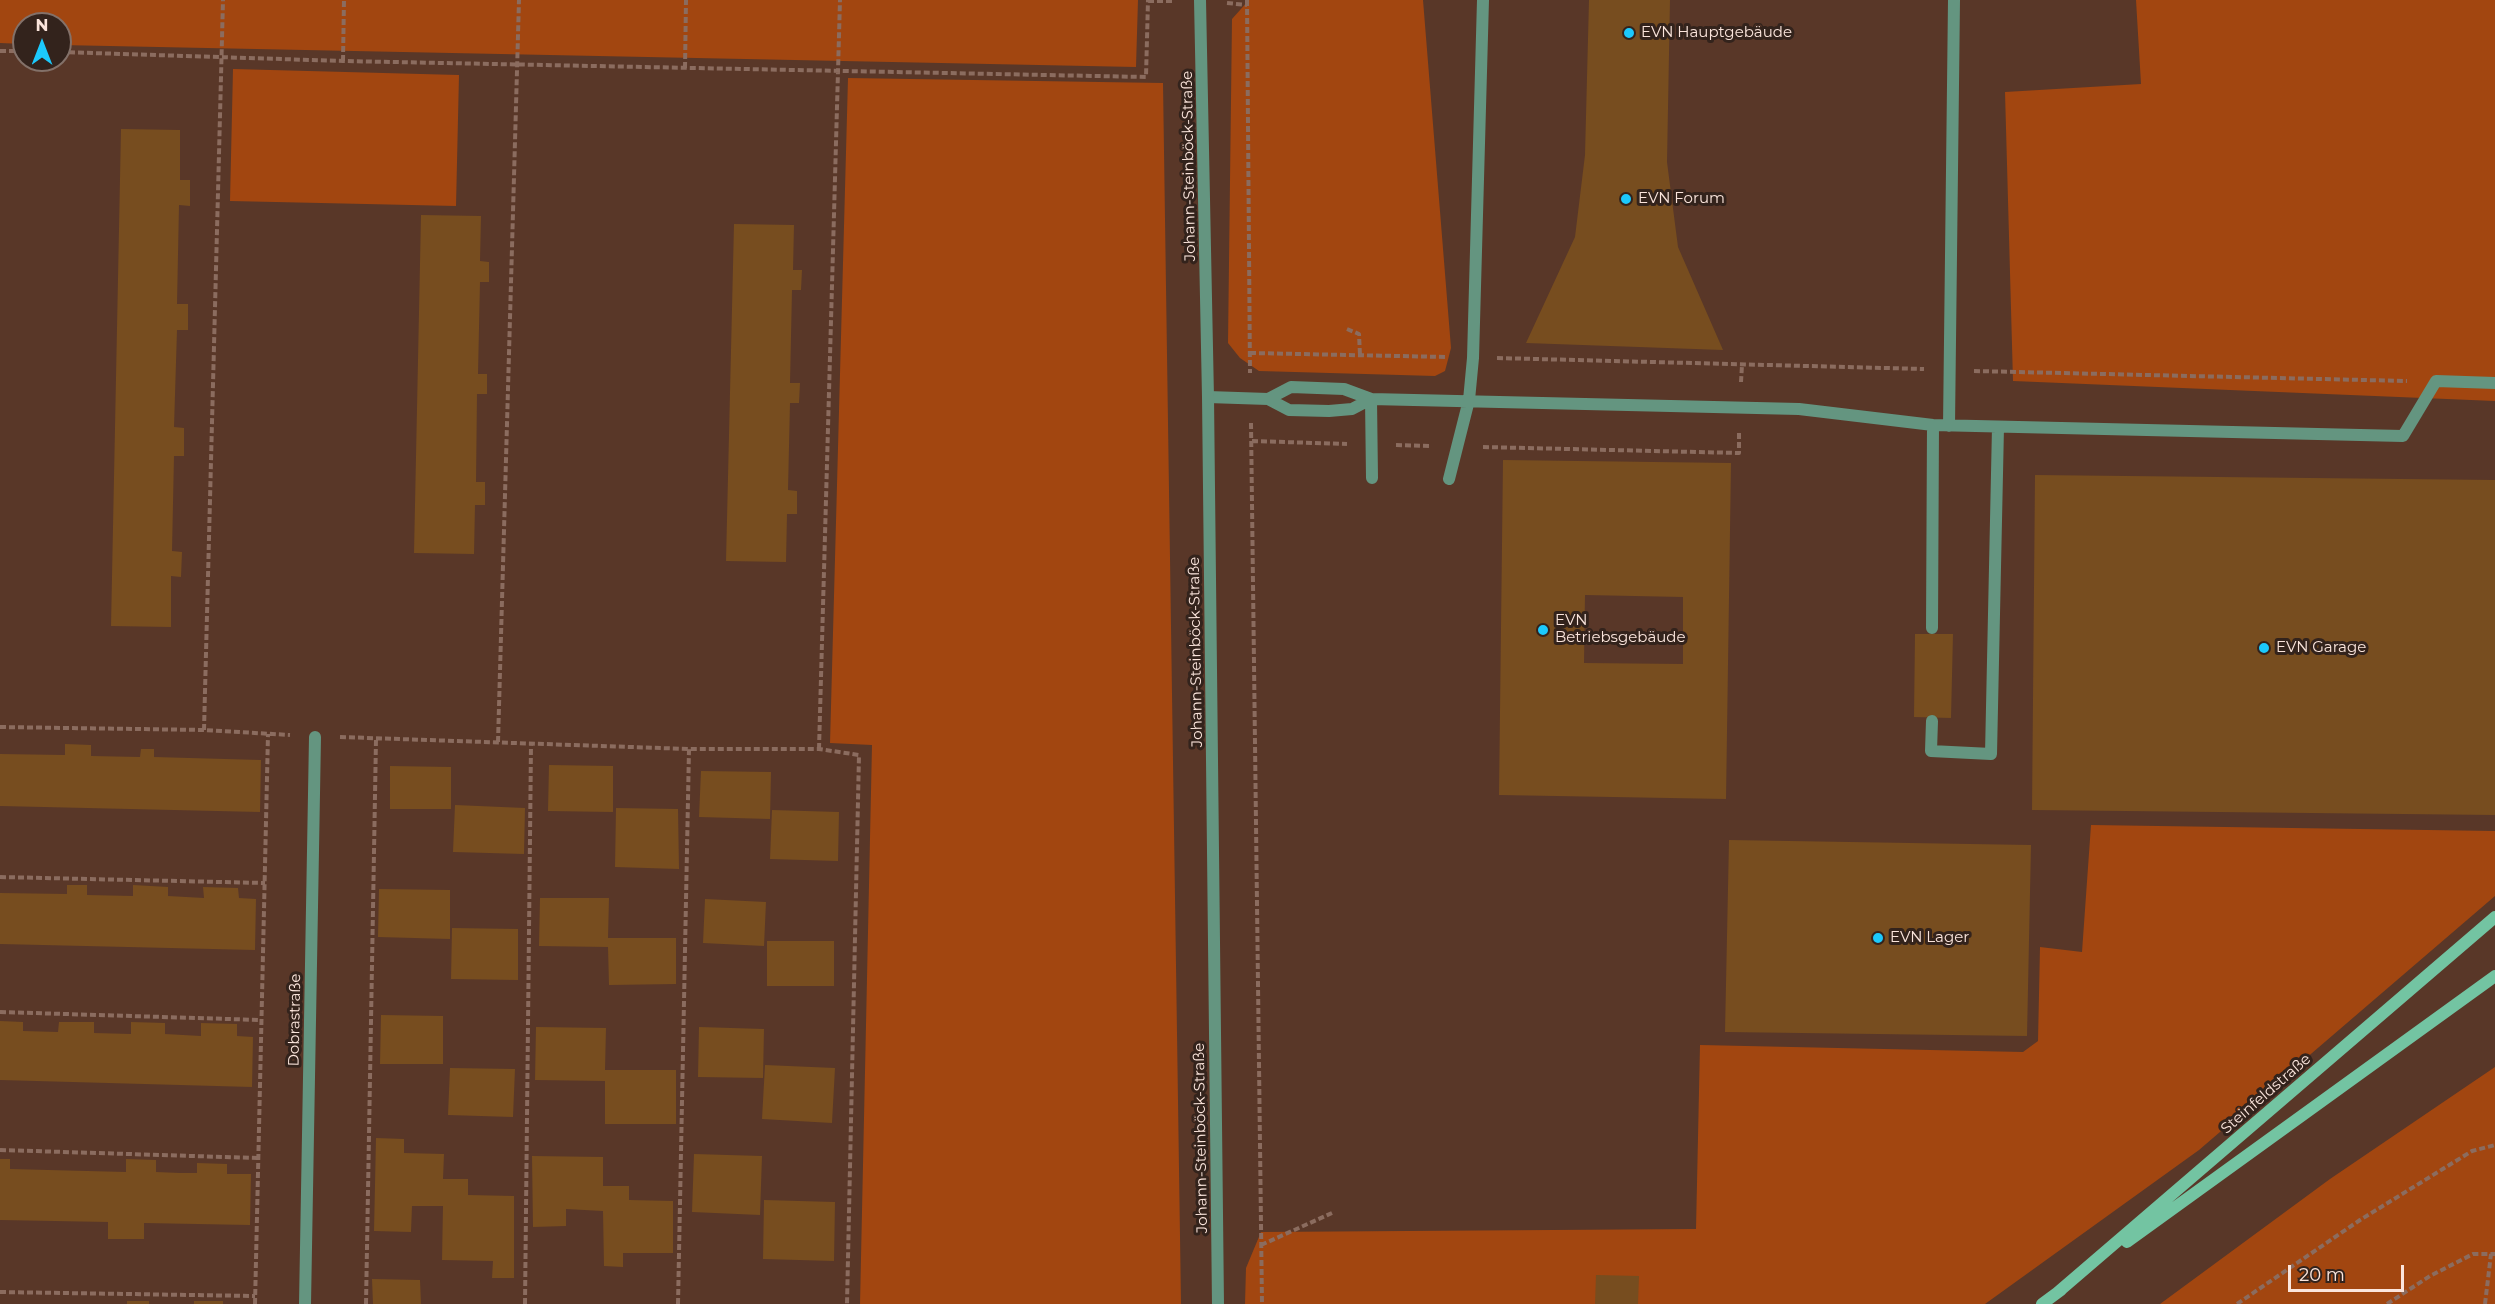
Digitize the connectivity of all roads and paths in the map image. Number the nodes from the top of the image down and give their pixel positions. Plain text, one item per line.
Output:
1 (224, 0) edge
2 (344, 0) edge
3 (519, 0) edge
4 (686, 0) edge
5 (840, 0) edge
6 (1148, 0) edge
7 (1200, 0) edge
8 (1247, 0) edge
9 (1483, 0) edge
10 (1954, 0) edge
11 (72, 52) edge
12 (221, 57) junction
13 (343, 61) junction
14 (517, 64) junction
15 (684, 68) junction
16 (836, 72) junction
17 (1347, 329) dead end
18 (1250, 353) junction
19 (1360, 355) junction
20 (1473, 358) junction
21 (1949, 370) junction
22 (2436, 381) junction
23 (2495, 383) edge
24 (1208, 397) junction
25 (1250, 399) junction
26 (1268, 399) junction
27 (1371, 399) junction
28 (1468, 400) junction
29 (1933, 425) junction
30 (1949, 426) junction
31 (1998, 428) junction
32 (1252, 441) junction
33 (1372, 445) junction
34 (1457, 447) junction
35 (1739, 453) dead end
36 (1372, 478) dead end
37 (1449, 479) dead end
38 (1932, 628) dead end
39 (1932, 721) dead end
40 (0, 727) edge
41 (204, 730) junction
42 (268, 734) junction
43 (315, 737) junction
44 (376, 739) junction
45 (498, 742) junction
46 (531, 745) junction
47 (689, 749) junction
48 (819, 749) junction
49 (0, 877) edge
50 (265, 883) junction
51 (2495, 917) edge
52 (2495, 976) edge
53 (0, 1012) edge
54 (261, 1020) junction
55 (2495, 1145) edge
56 (0, 1150) edge
57 (257, 1158) junction
58 (1332, 1213) dead end
59 (1261, 1245) junction
60 (2493, 1254) edge
61 (0, 1292) edge
62 (2057, 1293) junction
63 (255, 1296) junction
64 (255, 1304) edge
65 (305, 1304) edge
66 (366, 1304) edge
67 (525, 1304) edge
68 (678, 1304) edge
69 (847, 1304) edge
70 (1218, 1304) edge
71 (1262, 1304) edge
72 (2042, 1304) edge
73 (2237, 1304) edge
74 (2386, 1304) edge
75 (2486, 1304) edge

1 - 12 path
2 - 13 path
3 - 14 path
4 - 15 path
5 - 16 path
6 - 16 path
7 - 24 street, Johann-Steinböck-Straße
8 - 18 path
9 - 20 street
10 - 21 street
11 - 12 path
12 - 13 path
12 - 41 path
13 - 14 path
14 - 15 path
14 - 45 path
15 - 16 path
16 - 48 path
17 - 19 path
18 - 19 path
18 - 25 path
19 - 20 path
20 - 21 path
20 - 28 street
21 - 22 path
21 - 30 street
22 - 23 street
22 - 31 street
24 - 25 street
24 - 70 street, Johann-Steinböck-Straße
25 - 26 street
25 - 32 path
26 - 27 street
26 - 27 street
27 - 28 street
27 - 33 street
28 - 29 street
28 - 34 street
29 - 30 street
29 - 38 street
30 - 31 street
31 - 39 street
32 - 33 path
32 - 59 path
33 - 34 path
33 - 36 street
34 - 35 path
34 - 37 street
40 - 41 path
41 - 42 path
42 - 43 path
42 - 50 path
43 - 44 path
43 - 65 street, Dobrastraße
44 - 45 path
44 - 66 path
45 - 46 path
46 - 47 path
46 - 67 path
47 - 48 path
47 - 68 path
48 - 69 path
49 - 50 path
50 - 54 path
51 - 62 main road, Steinfeldstraße
52 - 62 main road, Steinfeldstraße
53 - 54 path
54 - 57 path
55 - 73 path
56 - 57 path
57 - 63 path
58 - 59 path
59 - 71 path
60 - 74 path
60 - 75 path
61 - 63 path
62 - 72 main road, Steinfeldstraße
63 - 64 path

